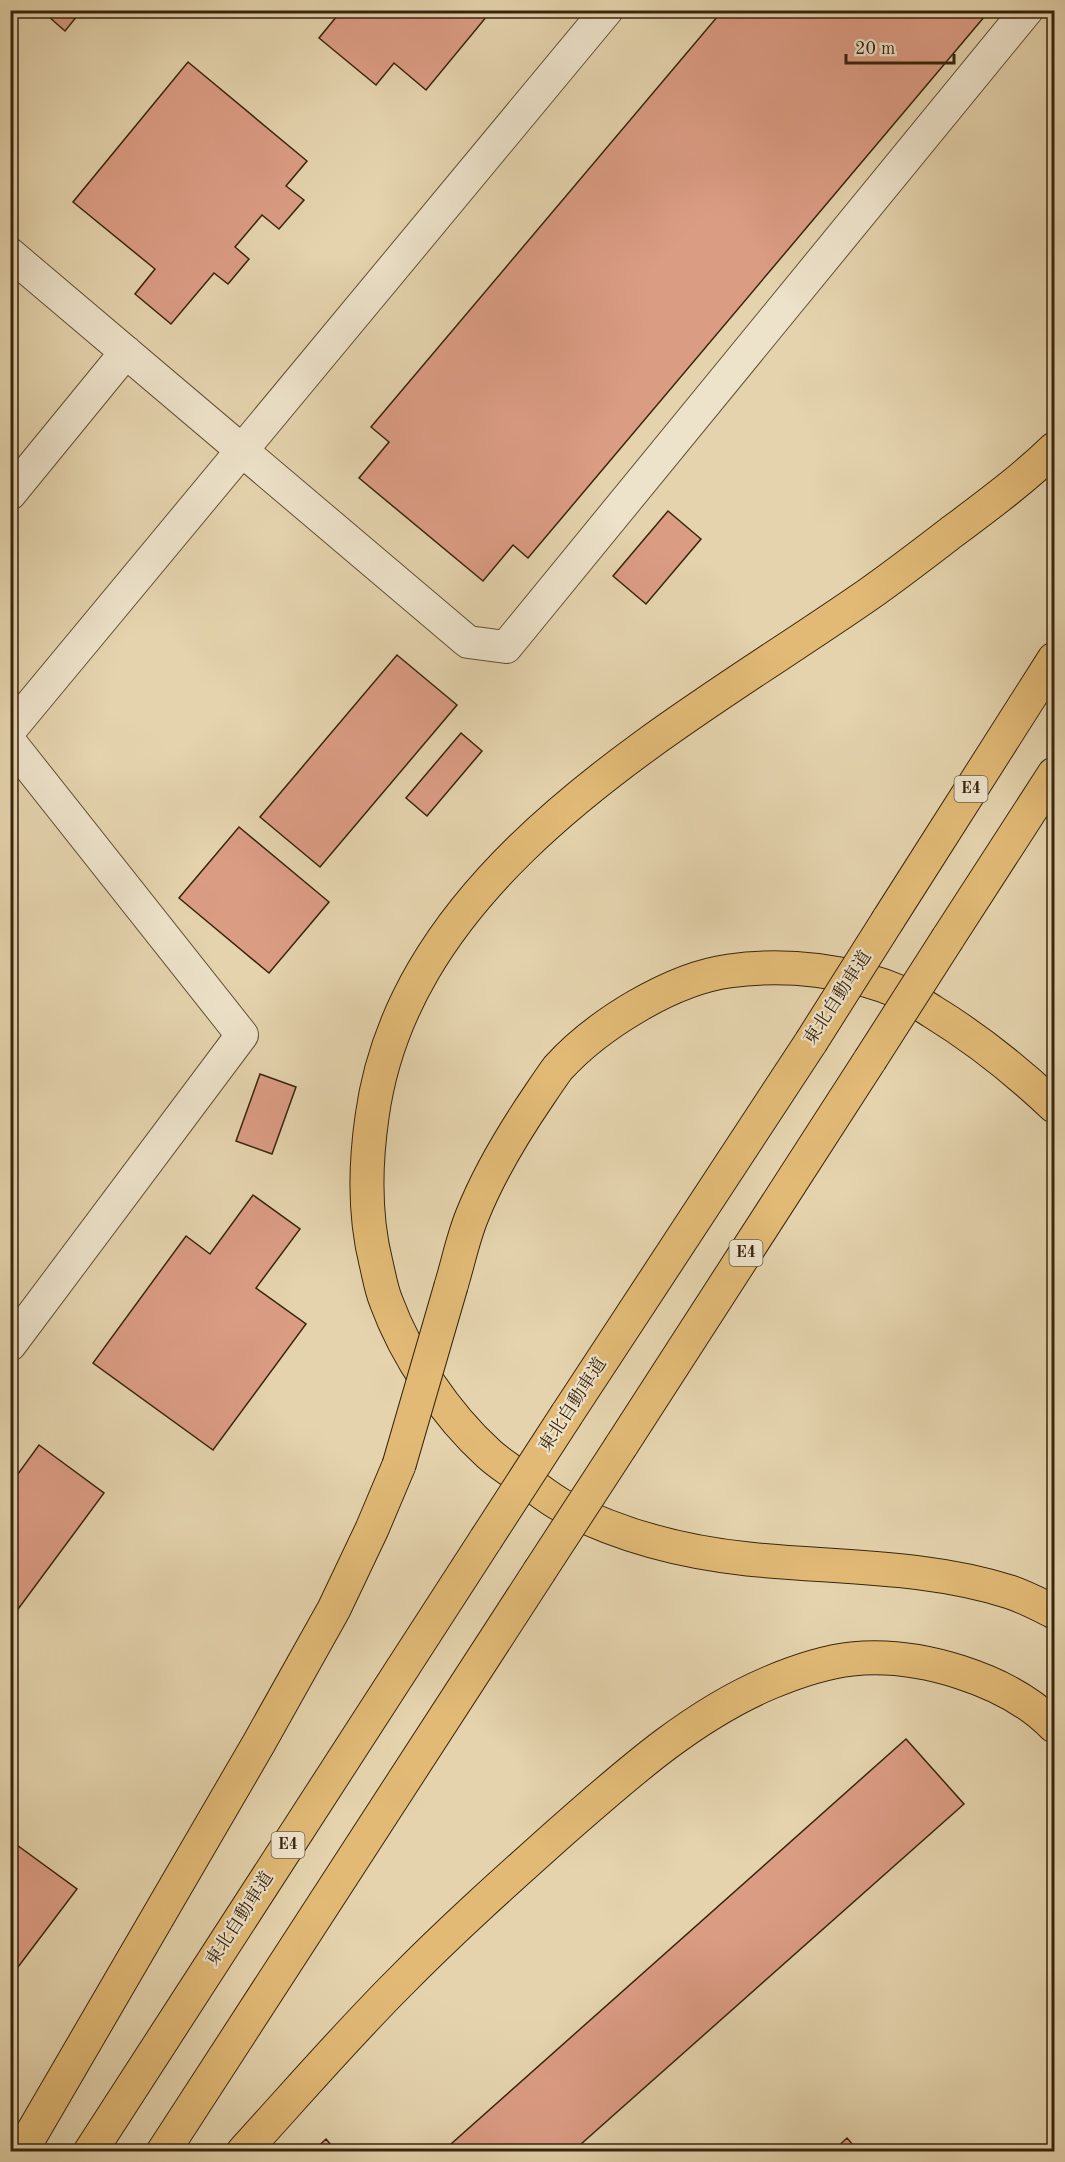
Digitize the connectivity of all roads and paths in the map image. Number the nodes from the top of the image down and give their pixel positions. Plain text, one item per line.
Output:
1 (607, 10) edge
2 (1027, 10) edge
3 (10, 255) edge
4 (126, 352) junction
5 (1054, 449) edge
6 (241, 450) junction
7 (10, 494) edge
8 (1054, 658) edge
9 (10, 730) edge
10 (10, 742) edge
11 (1054, 774) edge
12 (1054, 1106) edge
13 (10, 1346) edge
14 (1054, 1612) edge
15 (1054, 1726) edge
16 (21, 2151) edge
17 (90, 2151) edge
18 (163, 2151) edge
19 (243, 2151) edge

1 - 6 street
2 - 6 street
3 - 4 street
4 - 6 street
4 - 7 street
5 - 14 highway
6 - 9 street
8 - 17 highway, 東北自動車道 / E4, bridge
10 - 13 street
11 - 18 highway, E4, bridge
12 - 16 highway, bridge
15 - 19 highway

